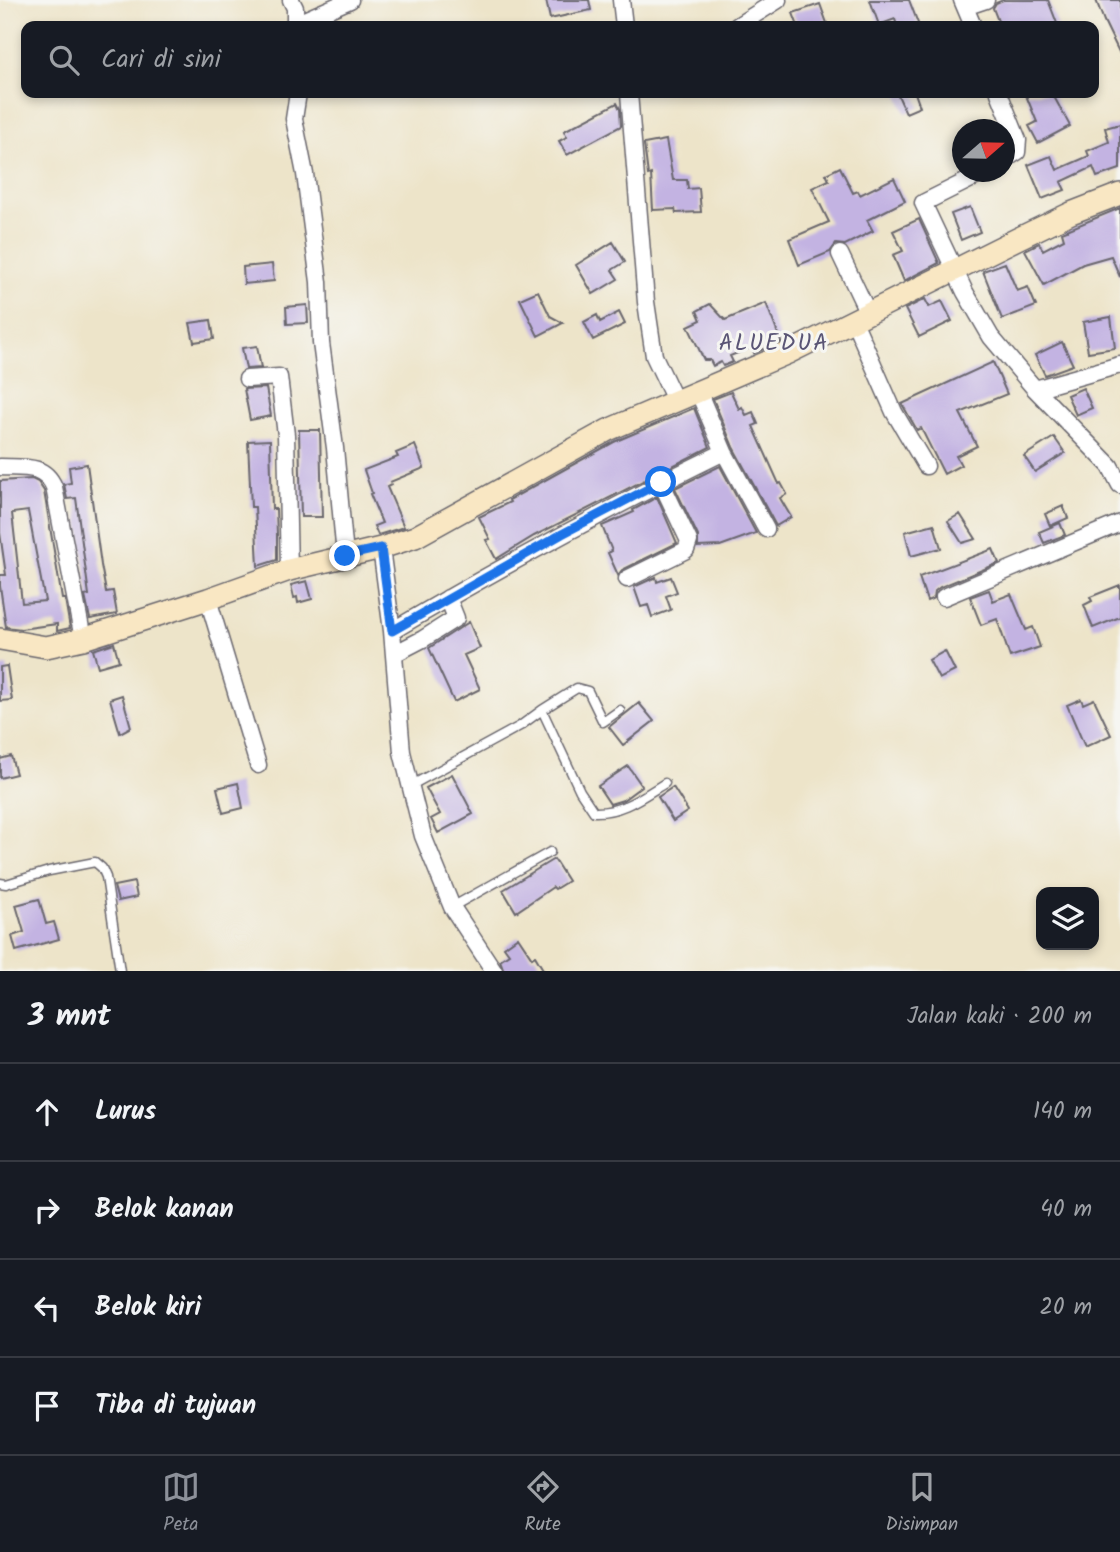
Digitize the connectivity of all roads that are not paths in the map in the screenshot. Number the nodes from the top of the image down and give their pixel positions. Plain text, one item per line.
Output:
1 (291, 0) edge
2 (350, 0) edge
3 (621, 0) edge
4 (778, 0) edge
5 (986, 0) edge
6 (964, 4) edge
7 (295, 21) edge
8 (304, 21) edge
9 (623, 21) edge
10 (745, 21) edge
11 (970, 21) edge
12 (297, 98) edge
13 (629, 98) edge
14 (1001, 98) edge
15 (1010, 119) edge
16 (1015, 133) edge
17 (1015, 153) edge
18 (965, 182) edge
19 (1120, 194) edge
20 (840, 254) dead end
21 (954, 270) junction
22 (861, 317) junction
23 (1120, 365) edge
24 (247, 379) dead end
25 (1035, 389) junction
26 (698, 391) junction
27 (675, 400) junction
28 (724, 452) junction
29 (926, 466) dead end
30 (0, 467) edge
31 (661, 482) junction
32 (1120, 485) edge
33 (1120, 523) edge
34 (766, 529) dead end
35 (381, 548) junction
36 (345, 556) junction
37 (289, 570) junction
38 (627, 579) dead end
39 (944, 597) dead end
40 (448, 598) junction
41 (208, 600) junction
42 (392, 631) junction
43 (0, 639) edge
44 (83, 639) junction
45 (394, 654) junction
46 (542, 710) junction
47 (620, 710) dead end
48 (258, 765) dead end
49 (665, 783) dead end
50 (410, 786) junction
51 (550, 852) dead end
52 (0, 883) edge
53 (452, 908) junction
54 (120, 971) edge
55 (494, 971) edge

1 - 7 street
2 - 8 street
3 - 9 street
4 - 10 street
5 - 6 street
6 - 11 street
12 - 36 street
13 - 27 street
14 - 15 street
16 - 17 street
18 - 21 street
19 - 21 street
20 - 22 street
21 - 22 street
21 - 25 street
22 - 26 street
22 - 29 street
23 - 25 street
24 - 37 street
25 - 32 street
26 - 27 street
26 - 28 street
27 - 35 street
28 - 31 street
28 - 34 street
30 - 44 street
31 - 38 street
31 - 40 street
33 - 39 street
35 - 36 street
35 - 42 street
36 - 37 street
37 - 41 street
40 - 42 street
40 - 45 street
41 - 44 street
41 - 48 street
42 - 45 street
43 - 44 street
45 - 50 street
46 - 47 lane
46 - 49 lane
46 - 50 lane
50 - 53 street
51 - 53 lane
52 - 54 lane
53 - 55 street

